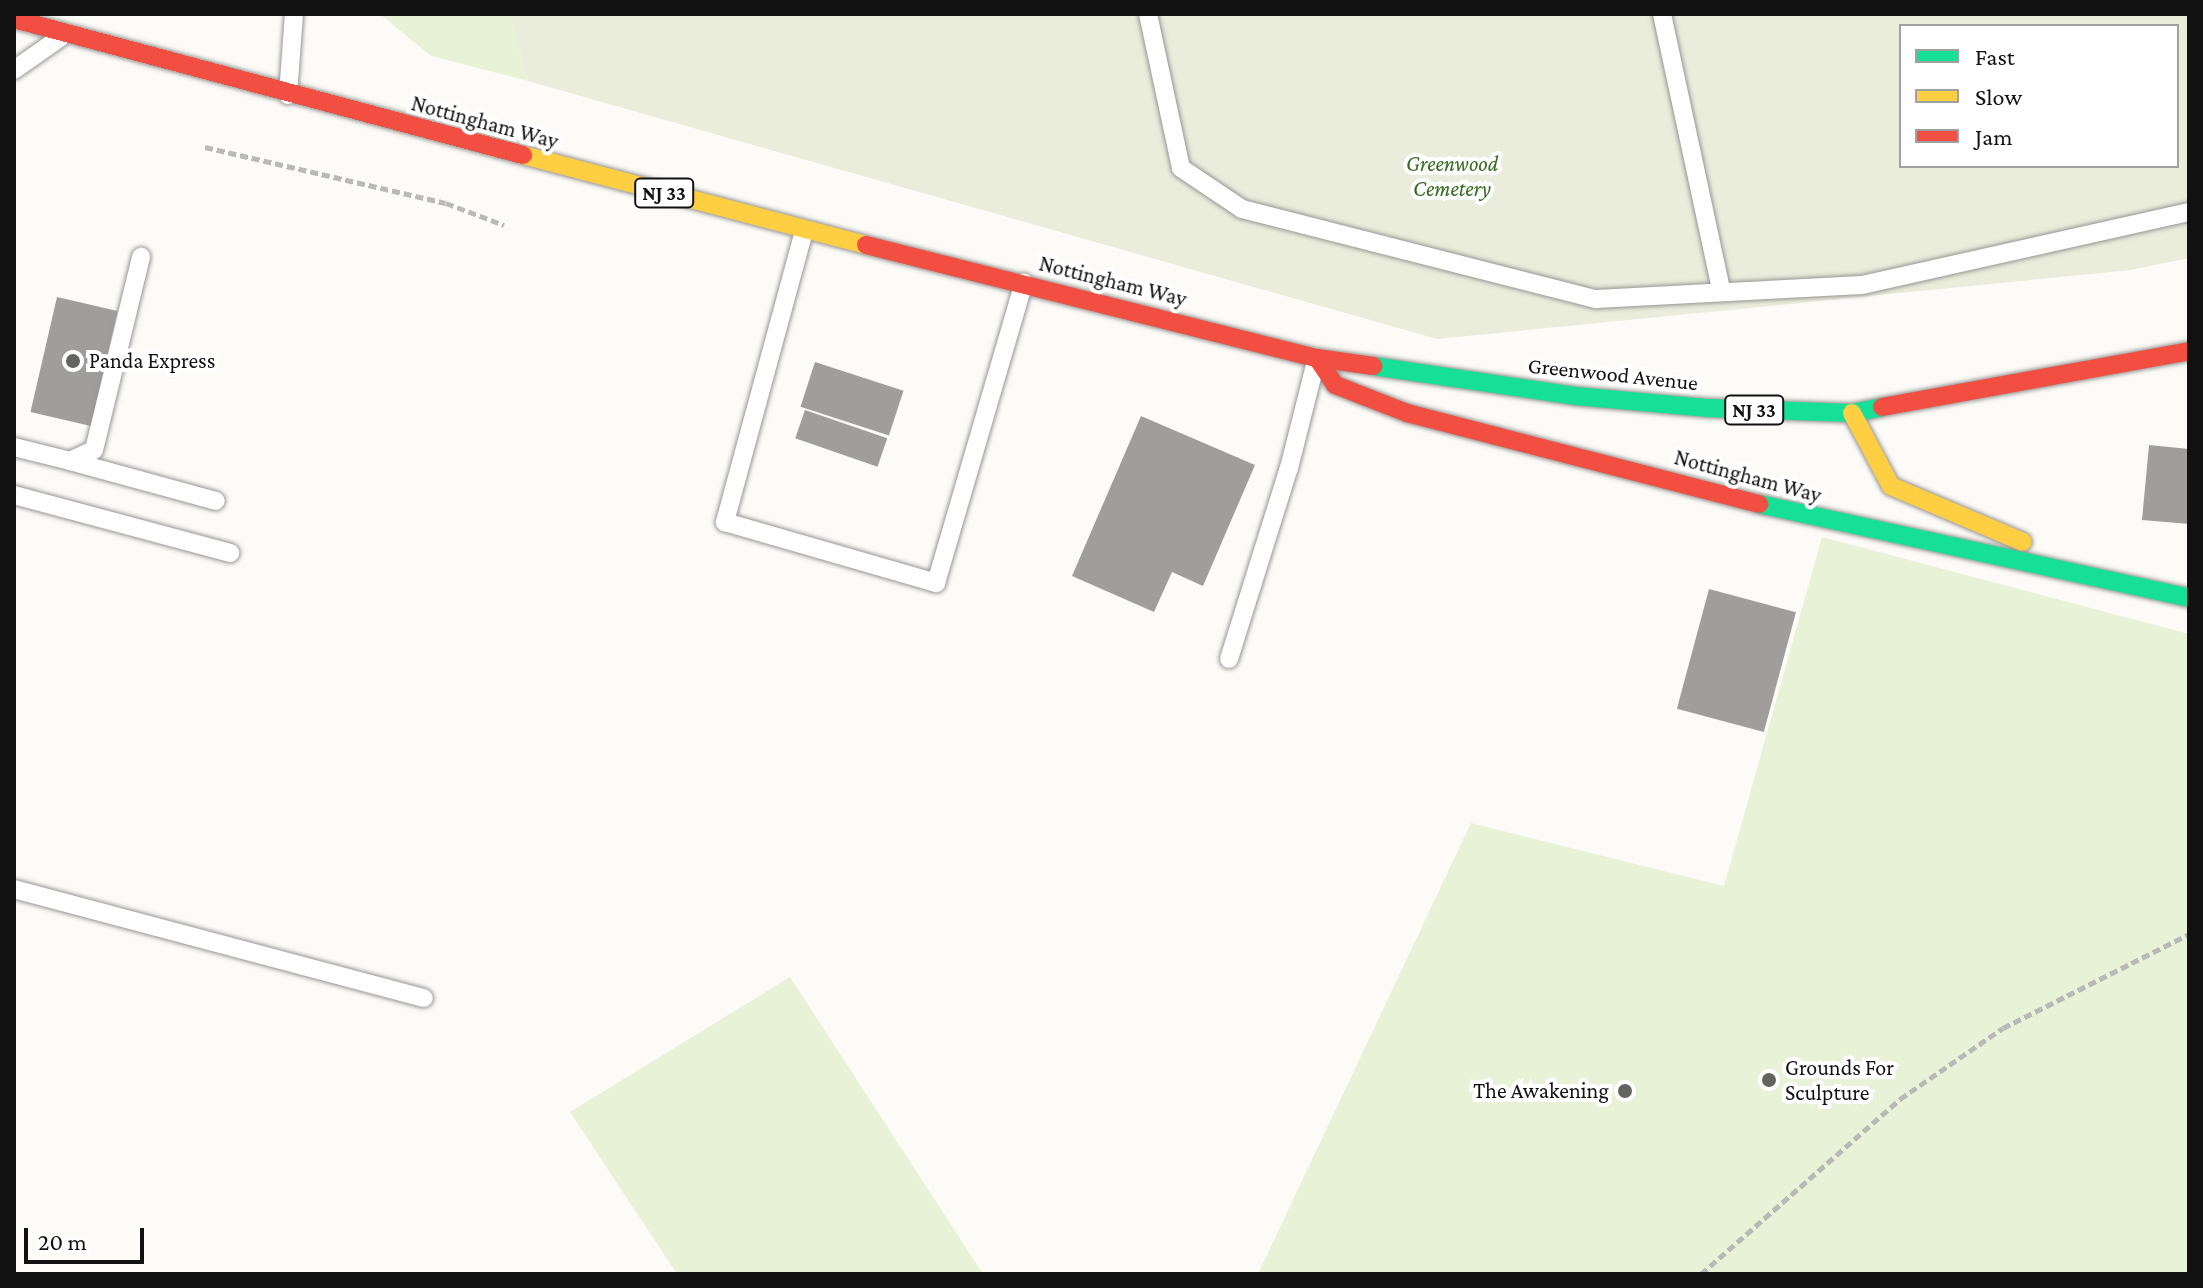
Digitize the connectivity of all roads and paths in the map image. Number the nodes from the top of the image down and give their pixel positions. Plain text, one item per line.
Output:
1 (294, 14) edge
2 (1148, 14) edge
3 (1662, 14) edge
4 (14, 19) edge
5 (68, 33) junction
6 (14, 70) edge
7 (288, 95) junction
8 (205, 147) dead end
9 (2189, 212) edge
10 (504, 225) dead end
11 (804, 230) junction
12 (141, 257) dead end
13 (1024, 283) junction
14 (1721, 289) junction
15 (2189, 351) edge
16 (1317, 358) junction
17 (1852, 413) junction
18 (14, 447) edge
19 (70, 461) junction
20 (14, 495) edge
21 (216, 501) dead end
22 (230, 553) dead end
23 (2153, 589) junction
24 (2189, 598) edge
25 (1229, 659) dead end
26 (14, 889) edge
27 (2189, 934) edge
28 (424, 998) dead end
29 (1701, 1274) edge

1 - 7 lane
2 - 14 lane
3 - 14 lane
4 - 5 main road, Nottingham Way / NJ 33
5 - 6 lane
5 - 7 main road, Nottingham Way / NJ 33
7 - 11 main road, Nottingham Way / NJ 33
8 - 10 path
9 - 14 lane
11 - 13 main road, Nottingham Way / NJ 33
11 - 13 lane
12 - 19 lane
13 - 16 main road, Nottingham Way / NJ 33
15 - 17 main road, Greenwood Avenue / NJ 33
16 - 17 main road, Greenwood Avenue / NJ 33
16 - 23 main road, Nottingham Way
16 - 25 lane
17 - 23 main road
18 - 19 lane
19 - 21 lane
20 - 22 lane
23 - 24 main road, Nottingham Way
26 - 28 lane
27 - 29 path

